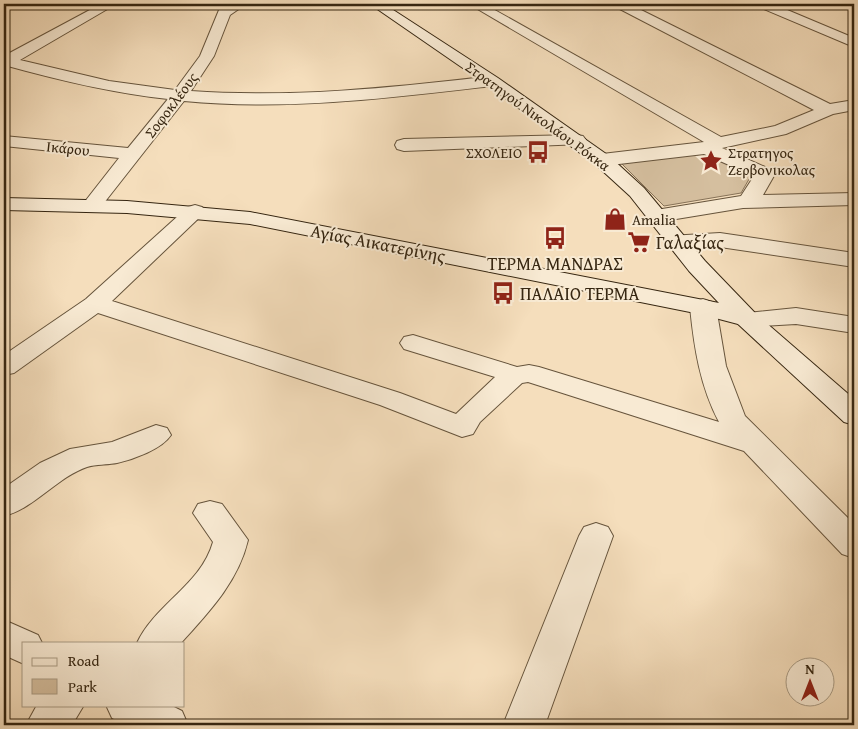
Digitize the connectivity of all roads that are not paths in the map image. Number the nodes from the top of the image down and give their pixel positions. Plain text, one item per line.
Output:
1 (110, 4) edge
2 (240, 4) edge
3 (475, 4) edge
4 (620, 4) edge
5 (763, 4) edge
6 (385, 6) edge
7 (854, 43) edge
8 (5, 61) edge
9 (492, 82) junction
10 (180, 95) junction
11 (854, 105) edge
12 (828, 110) junction
13 (577, 140) junction
14 (4, 141) edge
15 (404, 145) dead end
16 (712, 145) junction
17 (132, 154) junction
18 (602, 160) junction
19 (854, 199) edge
20 (748, 202) junction
21 (4, 204) edge
22 (93, 204) junction
23 (196, 211) junction
24 (658, 216) junction
25 (677, 241) junction
26 (854, 260) edge
27 (95, 304) junction
28 (704, 307) junction
29 (747, 319) junction
30 (854, 325) edge
31 (413, 343) dead end
32 (4, 367) edge
33 (513, 376) junction
34 (854, 415) edge
35 (156, 435) dead end
36 (752, 443) junction
37 (4, 504) edge
38 (210, 514) dead end
39 (596, 536) dead end
40 (854, 545) edge
41 (4, 636) edge
42 (157, 642) edge
43 (22, 645) edge
44 (62, 706) edge
45 (129, 706) edge
46 (46, 725) edge
47 (166, 725) edge
48 (524, 725) edge

1 - 8 street
2 - 10 street, Σοφοκλέους
3 - 16 street
4 - 12 street
5 - 7 street
6 - 9 street, Στρατηγού Νικολάου Ρόκκα
8 - 10 street
9 - 10 street
9 - 13 street, Στρατηγού Νικολάου Ρόκκα
10 - 17 street, Σοφοκλέους
11 - 12 street
12 - 16 street
13 - 15 street
13 - 18 street, Στρατηγού Νικολάου Ρόκκα
14 - 17 street, Ικάρου
16 - 18 street
16 - 20 street
17 - 22 street, Σοφοκλέους
18 - 24 street, Στρατηγού Νικολάου Ρόκκα
19 - 20 street
20 - 24 street
21 - 22 street, Αγίας Αικατερίνης
22 - 23 street, Αγίας Αικατερίνης
23 - 27 street
23 - 28 street, Αγίας Αικατερίνης
24 - 25 street, Στρατηγού Νικολάου Ρόκκα
25 - 26 street
25 - 29 street, Στρατηγού Νικολάου Ρόκκα
27 - 32 street
27 - 33 street
28 - 29 street, Αγίας Αικατερίνης
28 - 36 street
29 - 30 street
29 - 34 street, Στρατηγού Νικολάου Ρόκκα
31 - 33 street
33 - 36 street
35 - 37 street
36 - 40 street
38 - 42 street
39 - 48 street
41 - 43 street
44 - 46 street
45 - 47 street

